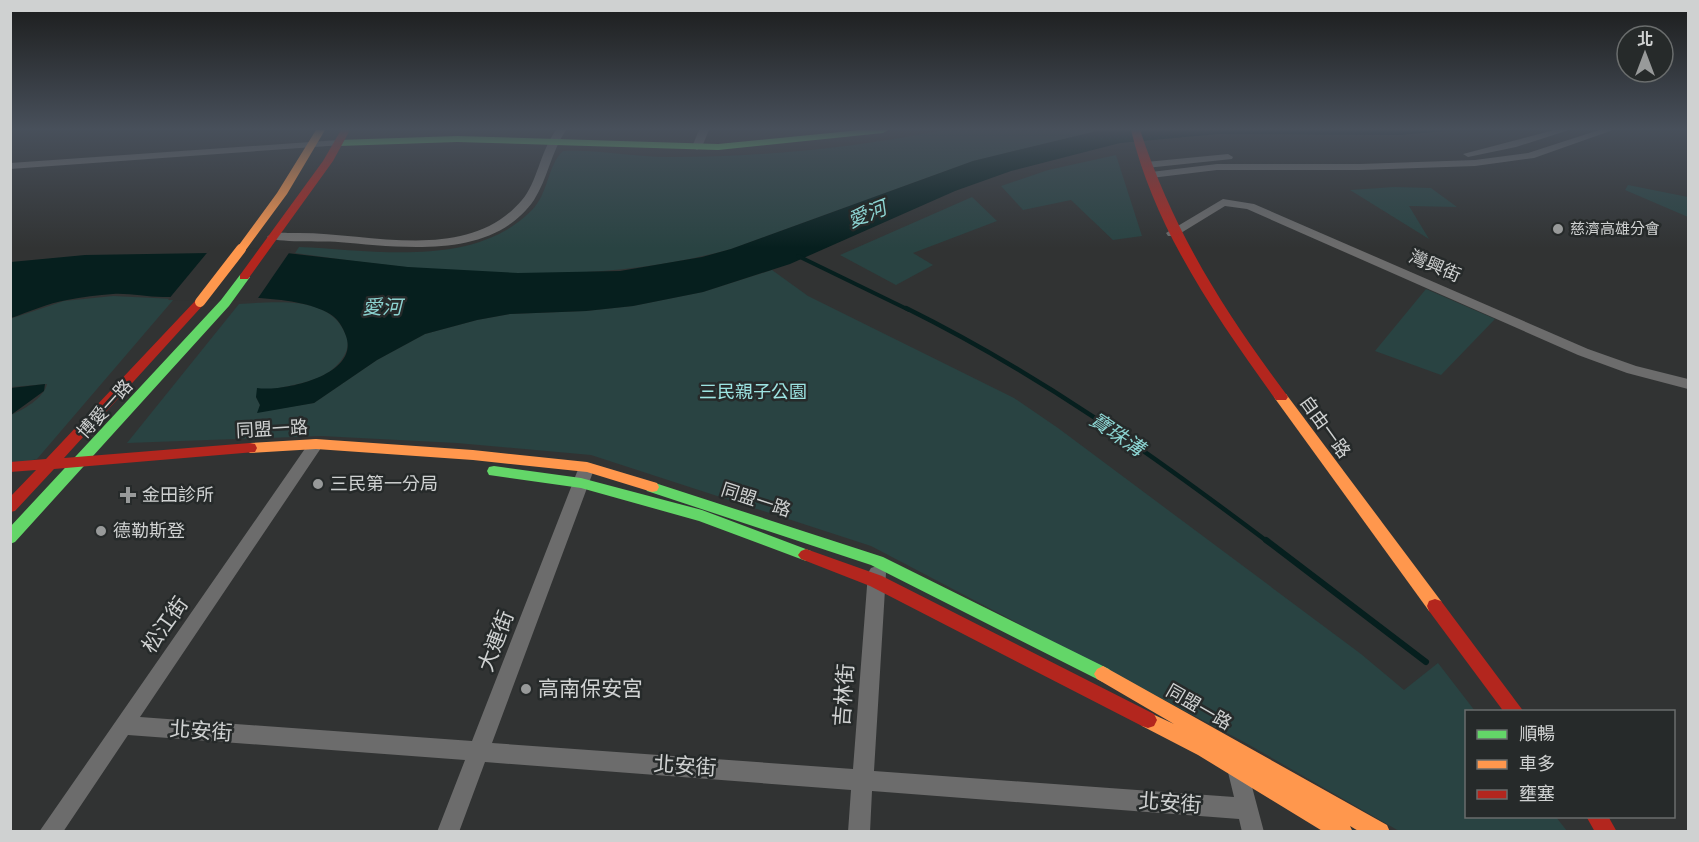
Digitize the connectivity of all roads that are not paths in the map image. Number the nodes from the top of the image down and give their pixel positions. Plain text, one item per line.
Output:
1 (297, 169) edge
2 (320, 169) edge
3 (541, 169) edge
4 (1152, 169) edge
5 (1161, 169) edge
6 (1149, 170) junction
7 (1172, 232) junction
8 (273, 237) junction
9 (1689, 384) edge
10 (312, 450) junction
11 (83, 459) junction
12 (54, 462) junction
13 (10, 467) edge
14 (73, 471) junction
15 (42, 474) junction
16 (584, 475) junction
17 (10, 479) edge
18 (10, 507) edge
19 (10, 538) edge
20 (878, 561) junction
21 (876, 581) junction
22 (1514, 710) edge
23 (123, 725) junction
24 (478, 751) junction
25 (1235, 757) junction
26 (862, 779) junction
27 (1247, 809) junction
28 (1597, 818) edge
29 (50, 831) edge
30 (448, 831) edge
31 (859, 831) edge
32 (1253, 831) edge
33 (1343, 831) edge
34 (1380, 831) edge
35 (1607, 831) edge

1 - 12 street, 博愛一路, bridge
2 - 8 street
3 - 8 street
4 - 6 street
5 - 6 street
6 - 7 street, 自由一路
7 - 9 street, 灣興街
7 - 22 street, 自由一路
8 - 11 street, 博愛一路
10 - 11 street, 同盟一路
10 - 14 street, 同盟一路
10 - 16 street, 同盟一路
10 - 23 street, 松江街
11 - 12 street, 同盟一路
11 - 14 street, 博愛一路
12 - 13 street, 同盟一路
12 - 15 street, 博愛一路
14 - 15 street, 同盟一路
14 - 19 street, 博愛一路
15 - 17 street, 同盟一路
15 - 18 street, 博愛一路
16 - 20 street, 同盟一路
16 - 21 street, 同盟一路
16 - 24 street, 大連街
20 - 21 street, 吉林街
20 - 25 street, 同盟一路
21 - 25 street, 同盟一路
21 - 26 street, 吉林街
23 - 24 street, 北安街
23 - 29 street, 松江街
24 - 26 street, 北安街
24 - 30 street, 大連街
25 - 27 street
25 - 33 street, 同盟一路
25 - 34 street, 同盟一路
26 - 27 street, 北安街
26 - 31 street, 吉林街
27 - 32 street
28 - 35 street

